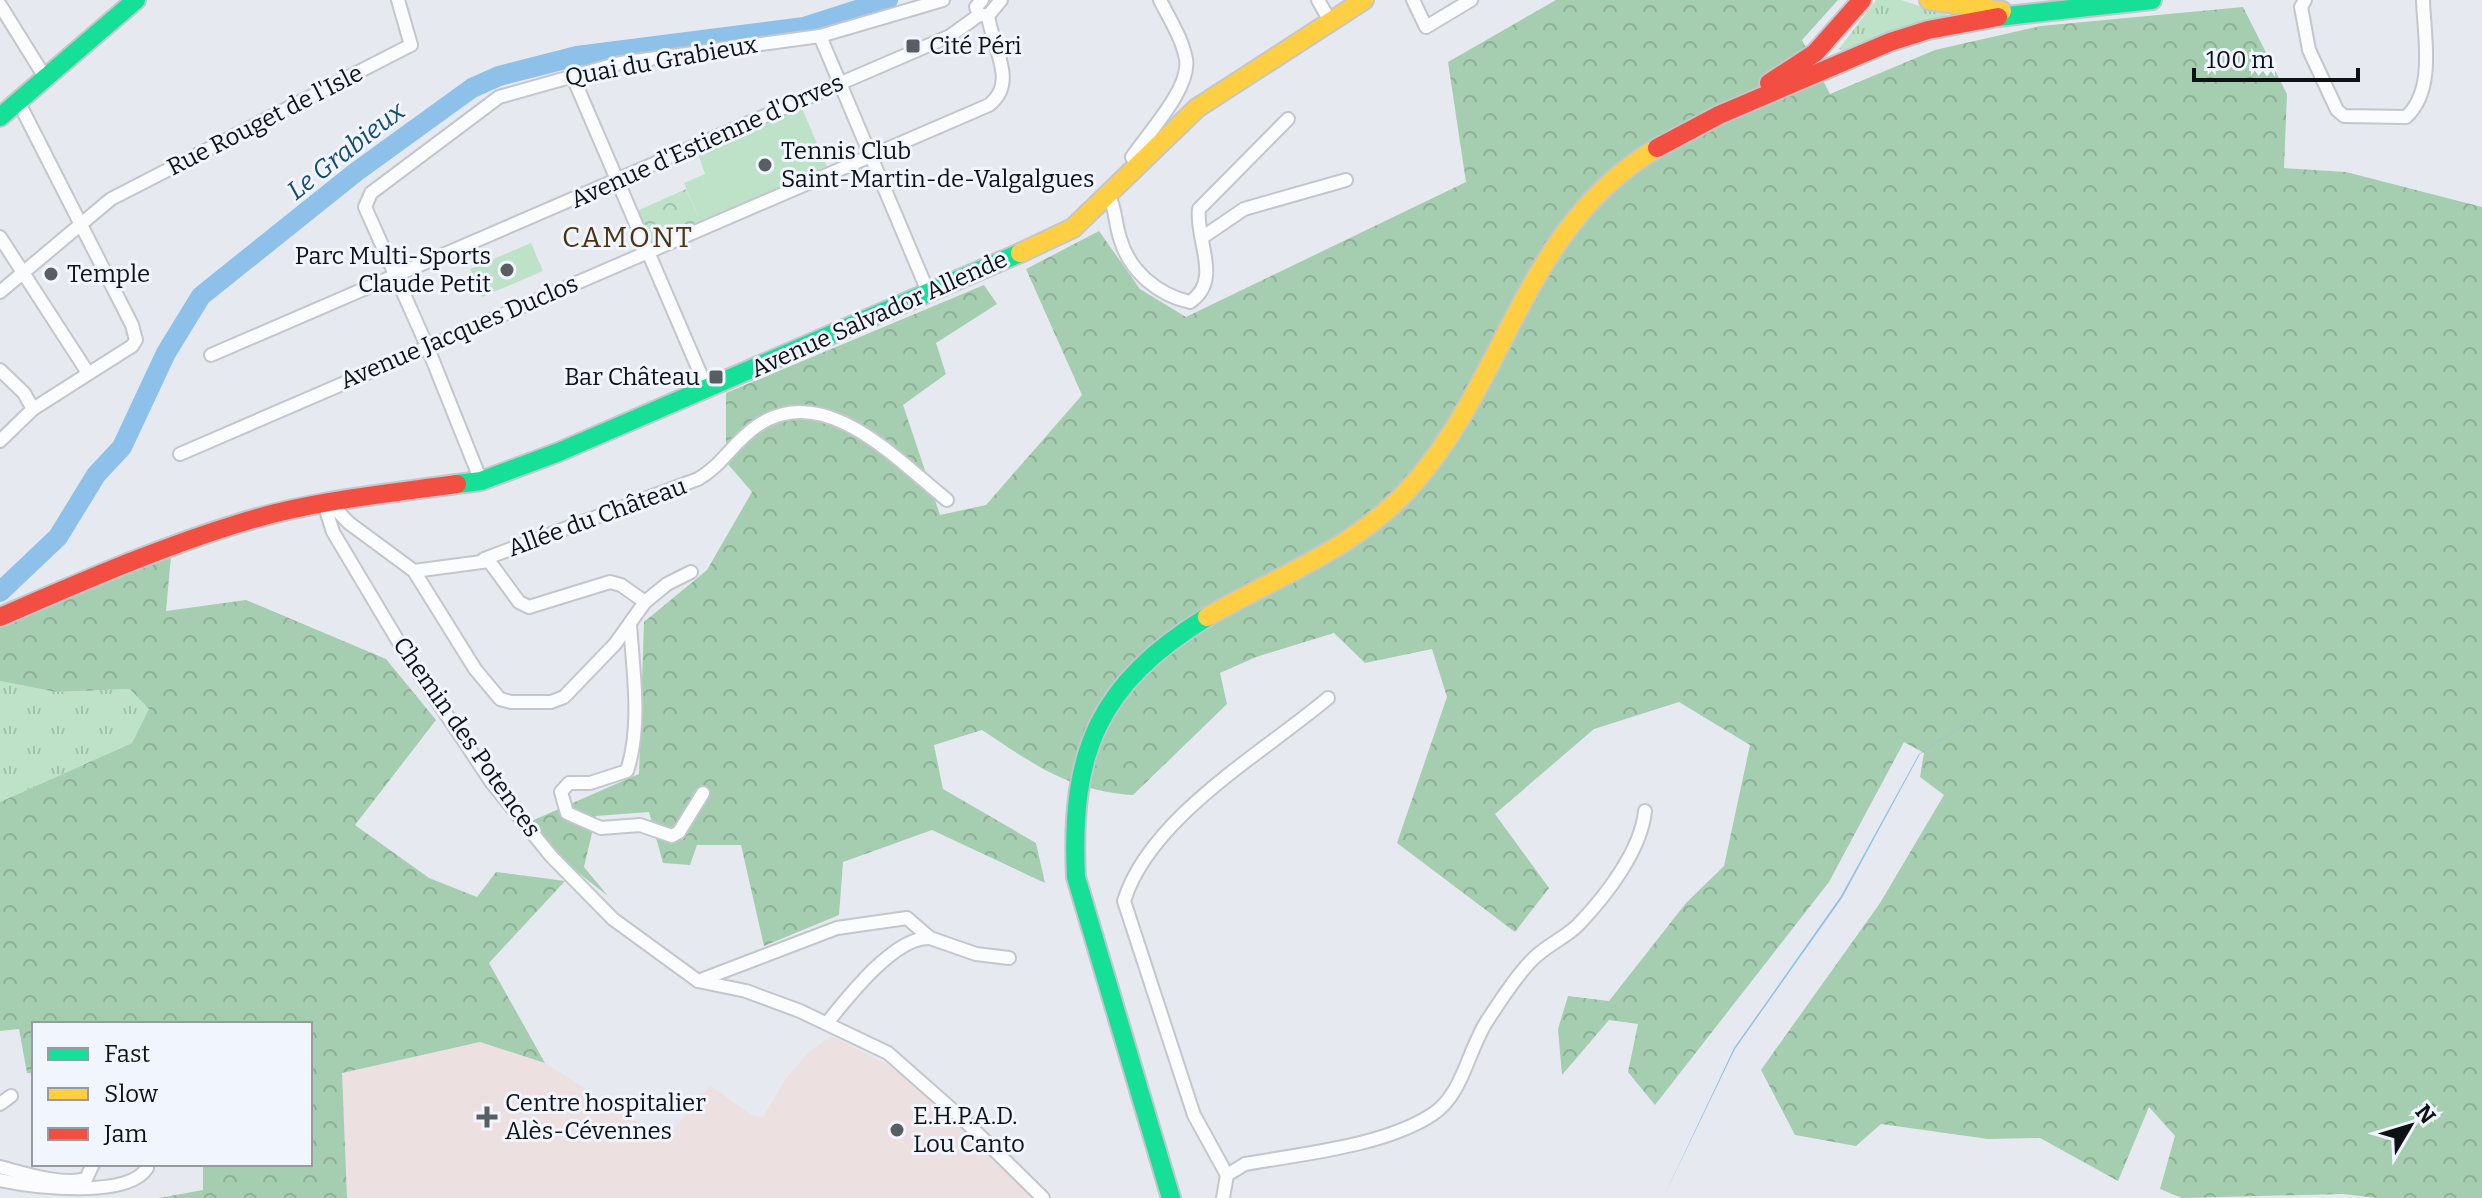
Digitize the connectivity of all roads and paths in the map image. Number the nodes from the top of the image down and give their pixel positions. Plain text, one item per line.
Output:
1 (136, 0) edge
2 (398, 0) edge
3 (943, 0) edge
4 (1001, 0) edge
5 (1160, 0) edge
6 (1318, 0) edge
7 (1364, 0) edge
8 (1413, 0) edge
9 (1471, 0) edge
10 (1862, 0) edge
11 (1929, 0) edge
12 (2152, 0) edge
13 (2305, 0) edge
14 (2423, 0) edge
15 (0, 5) edge
16 (977, 10) edge
17 (2018, 13) junction
18 (1330, 21) junction
19 (820, 36) junction
20 (992, 43) junction
21 (572, 75) junction
22 (46, 79) junction
23 (840, 83) junction
24 (18, 101) junction
25 (1736, 106) junction
26 (0, 117) edge
27 (1288, 119) dead end
28 (871, 157) junction
29 (1137, 166) junction
30 (618, 180) junction
31 (1346, 180) dead end
32 (1109, 196) junction
33 (81, 223) junction
34 (0, 237) edge
35 (1203, 237) junction
36 (648, 251) junction
37 (23, 272) junction
38 (396, 276) junction
39 (0, 292) edge
40 (929, 294) junction
41 (132, 346) junction
42 (427, 346) junction
43 (143, 355) dead end
44 (211, 355) dead end
45 (0, 370) edge
46 (88, 373) junction
47 (707, 389) junction
48 (33, 409) junction
49 (0, 441) edge
50 (180, 454) dead end
51 (481, 481) junction
52 (947, 500) dead end
53 (329, 502) junction
54 (484, 559) junction
55 (414, 571) junction
56 (691, 572) dead end
57 (645, 602) junction
58 (0, 617) edge
59 (630, 624) junction
60 (1328, 698) dead end
61 (703, 793) dead end
62 (1645, 811) dead end
63 (930, 938) junction
64 (1009, 958) dead end
65 (698, 981) junction
66 (827, 1023) junction
67 (92, 1166) edge
68 (0, 1167) edge
69 (147, 1168) dead end
70 (1227, 1175) junction
71 (0, 1180) edge
72 (1043, 1198) edge
73 (1171, 1198) edge
74 (1223, 1198) edge

1 - 22 main road
2 - 33 street, Rue Rouget de l'Isle
3 - 19 street, Quai du Grabieux
4 - 16 street
5 - 29 street
6 - 18 street
7 - 18 main road, Avenue Salvador Allende
8 - 9 street
10 - 25 main road
11 - 17 main road
12 - 17 main road
13 - 14 street
15 - 22 street
16 - 20 street
16 - 20 street, Avenue Jacques Duclos
16 - 23 street, Avenue d'Estienne d'Orves
17 - 25 main road
18 - 29 main road, Avenue Salvador Allende
19 - 21 street, Quai du Grabieux
19 - 23 street
20 - 28 street, Avenue Jacques Duclos
21 - 30 street
21 - 38 street, Quai du Grabieux
22 - 24 main road
23 - 28 street
23 - 30 street, Avenue d'Estienne d'Orves
24 - 26 main road
24 - 33 street
25 - 73 main road
27 - 35 street
28 - 36 street, Avenue Jacques Duclos
28 - 40 street
29 - 32 main road, Avenue Salvador Allende
30 - 36 street
30 - 38 street, Avenue d'Estienne d'Orves
31 - 35 street
32 - 35 street
32 - 40 main road, Avenue Salvador Allende
33 - 37 street
33 - 41 street
34 - 37 street
36 - 42 street, Avenue Jacques Duclos
36 - 47 street
37 - 39 street
37 - 46 street
38 - 42 street
38 - 44 street, Avenue d'Estienne d'Orves
40 - 47 main road, Avenue Salvador Allende
41 - 43 street
41 - 46 street
42 - 50 street, Avenue Jacques Duclos
42 - 51 street
45 - 48 street
46 - 48 street
47 - 51 main road, Avenue Salvador Allende
48 - 49 street
51 - 53 main road, Avenue Salvador Allende
52 - 54 street, Allée du Château
53 - 55 street
53 - 58 main road, Avenue Salvador Allende
53 - 65 street, Chemin des Potences
54 - 55 street, Allée du Château
54 - 57 street
55 - 59 street
56 - 57 street
57 - 59 street
59 - 61 street
60 - 70 street
62 - 70 street
63 - 64 street
63 - 65 street
63 - 66 street
65 - 66 street, Chemin des Potences
66 - 72 street, Chemin des Potences
67 - 68 street
69 - 71 street
70 - 74 street

